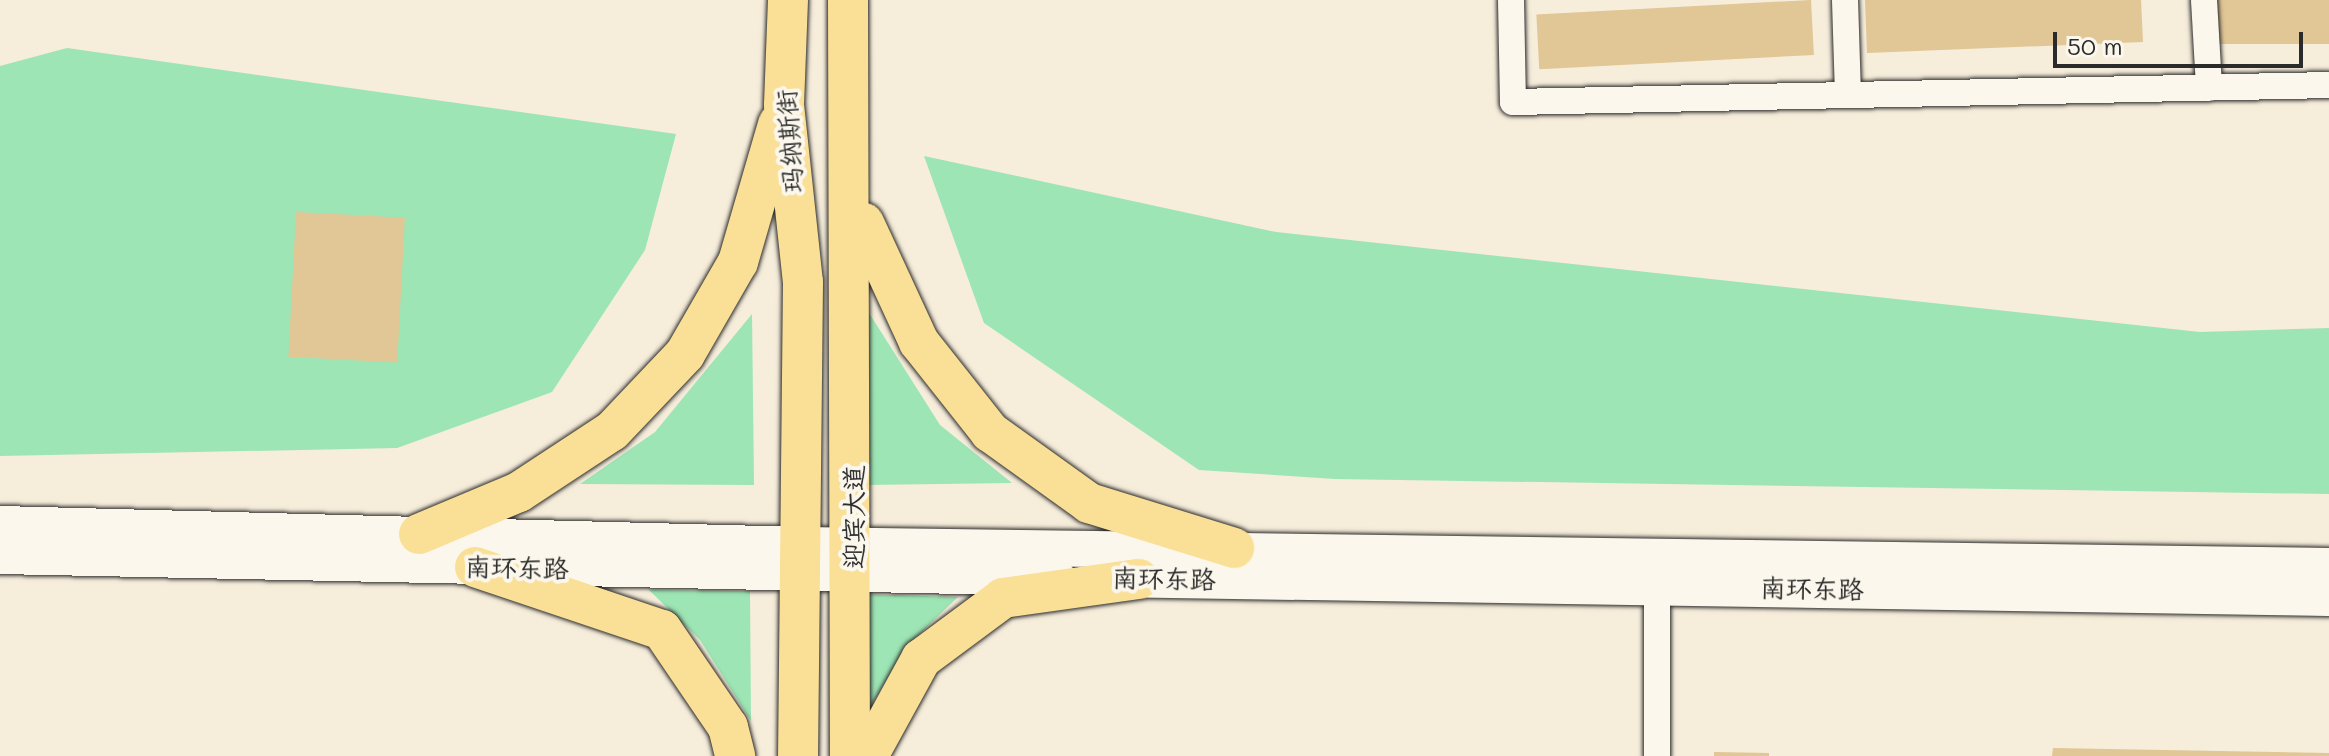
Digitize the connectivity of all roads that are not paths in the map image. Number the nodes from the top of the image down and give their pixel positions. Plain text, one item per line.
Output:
1 (788, 0) edge
2 (848, 0) edge
3 (1511, 0) edge
4 (1845, 0) edge
5 (2204, 0) edge
6 (2329, 85) edge
7 (2209, 88) junction
8 (1848, 95) junction
9 (844, 103) junction
10 (784, 105) junction
11 (803, 282) joint
12 (0, 524) edge
13 (419, 534) junction
14 (1234, 548) junction
15 (0, 556) edge
16 (854, 560) junction
17 (802, 561) junction
18 (2329, 566) edge
19 (475, 567) junction
20 (1139, 579) junction
21 (1657, 587) junction
22 (2329, 598) edge
23 (735, 756) edge
24 (798, 756) edge
25 (850, 756) edge
26 (868, 756) edge
27 (1657, 756) edge

1 - 10 main road, 玛纳斯街
2 - 9 main road
3 - 8 street
4 - 8 street
5 - 7 street
6 - 7 street
7 - 8 street
9 - 14 main road
9 - 16 main road, 迎宾大道
10 - 11 main road, 玛纳斯街
10 - 13 main road
11 - 17 main road, 迎宾大道
12 - 13 main road, 南环东路
13 - 17 main road, 南环东路
14 - 16 main road, 南环东路
14 - 18 main road, 南环东路
15 - 19 main road, 南环东路
16 - 17 main road, 南环东路
16 - 20 main road, 南环东路
16 - 25 main road, 迎宾大道
17 - 19 main road, 南环东路
17 - 24 main road, 迎宾大道
19 - 23 main road
20 - 21 main road, 南环东路
20 - 26 main road
21 - 22 main road, 南环东路
21 - 27 street

